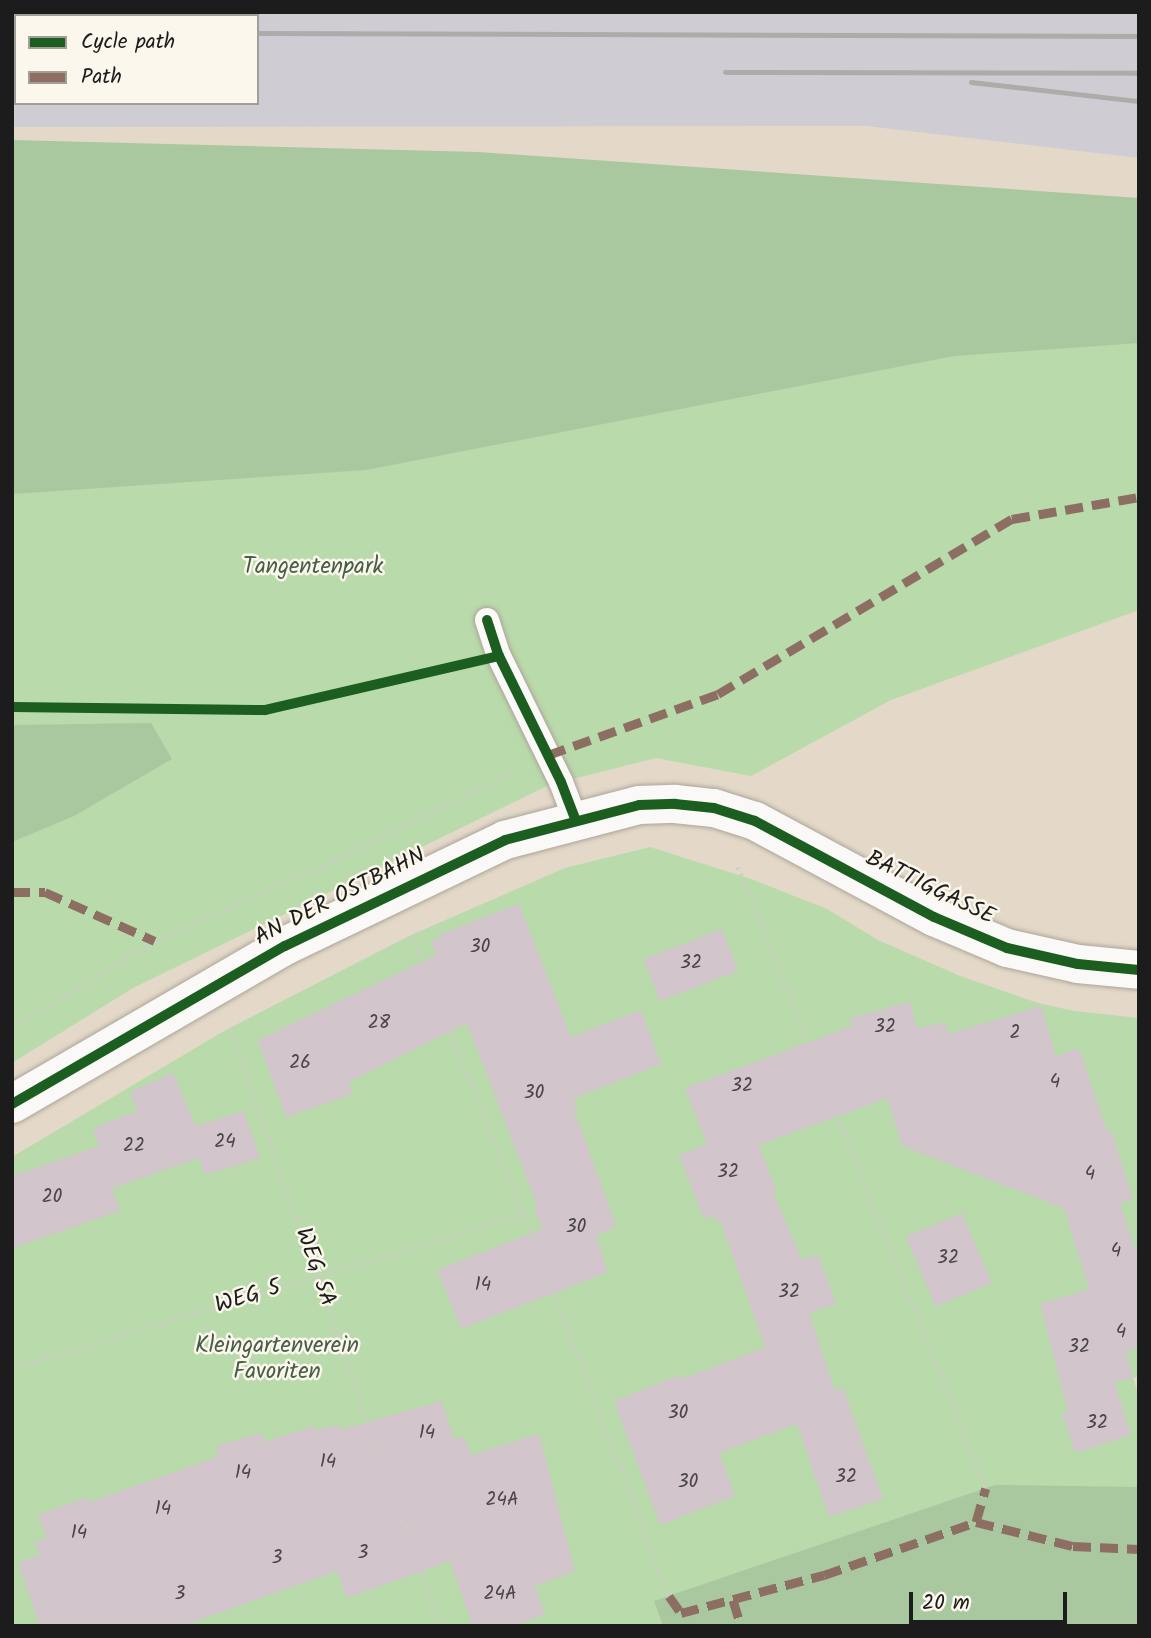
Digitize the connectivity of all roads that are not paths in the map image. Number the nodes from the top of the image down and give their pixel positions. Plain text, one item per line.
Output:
1 (486, 620) dead end
2 (714, 808) joint
3 (575, 819) junction
4 (1139, 970) edge
5 (12, 1104) edge

1 - 3 lane
2 - 3 street, AN DER OSTBAHN
2 - 4 street, BATTIGGASSE
3 - 5 street, AN DER OSTBAHN

